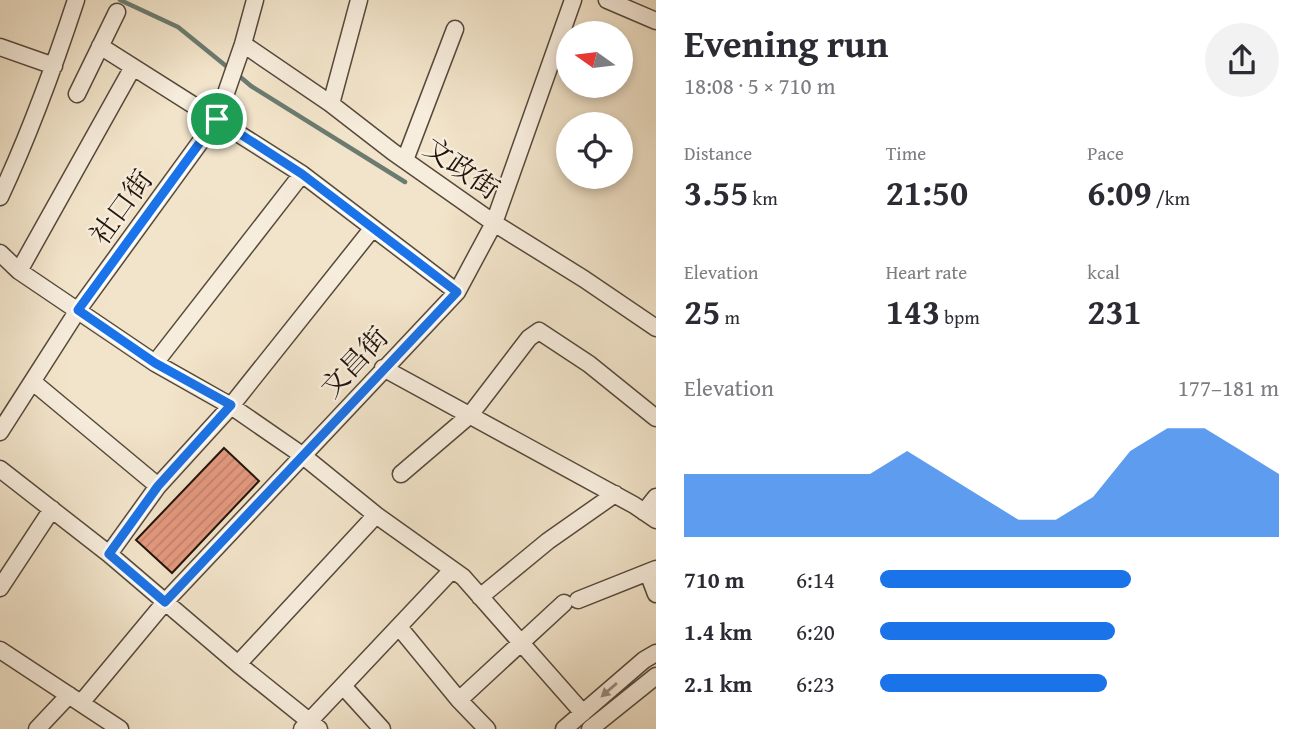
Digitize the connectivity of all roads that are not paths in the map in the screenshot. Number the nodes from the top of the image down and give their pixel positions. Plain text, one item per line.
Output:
1 (76, 0) edge
2 (255, 0) edge
3 (359, 0) edge
4 (573, 0) edge
5 (607, 0) edge
6 (117, 12) dead end
7 (656, 21) edge
8 (455, 29) dead end
9 (243, 44) junction
10 (100, 46) junction
11 (0, 47) edge
12 (54, 66) junction
13 (133, 67) junction
14 (77, 94) dead end
15 (331, 104) junction
16 (217, 119) junction
17 (405, 160) junction
18 (302, 174) junction
19 (0, 197) edge
20 (494, 223) junction
21 (372, 229) junction
22 (0, 253) edge
23 (19, 271) junction
24 (457, 292) junction
25 (78, 310) junction
26 (656, 328) edge
27 (155, 363) junction
28 (383, 368) junction
29 (33, 382) junction
30 (231, 405) junction
31 (470, 415) junction
32 (656, 418) edge
33 (0, 432) edge
34 (302, 455) junction
35 (0, 469) edge
36 (401, 474) dead end
37 (158, 486) junction
38 (615, 494) junction
39 (656, 497) edge
40 (51, 509) junction
41 (376, 515) junction
42 (650, 516) edge
43 (109, 554) junction
44 (453, 570) junction
45 (652, 571) edge
46 (0, 588) edge
47 (656, 594) edge
48 (480, 597) junction
49 (165, 602) junction
50 (399, 626) junction
51 (520, 642) junction
52 (0, 650) edge
53 (656, 653) edge
54 (238, 664) junction
55 (656, 676) edge
56 (343, 686) junction
57 (75, 699) junction
58 (459, 700) junction
59 (583, 713) junction
60 (310, 726) edge
61 (37, 729) edge
62 (120, 729) edge
63 (382, 729) edge
64 (486, 729) edge
65 (564, 729) edge
66 (590, 729) edge

1 - 12 street
2 - 9 street, 社口街
3 - 15 street
4 - 20 street, 文昌街
5 - 7 street
6 - 10 street
8 - 17 street
9 - 15 street, 文政街
9 - 16 street, 社口街
10 - 13 street
10 - 14 street
11 - 12 street
12 - 19 street
13 - 16 street
13 - 23 street
15 - 17 street, 文政街
16 - 18 street
16 - 25 street, 社口街
17 - 20 street, 文政街
18 - 21 street
18 - 27 street
20 - 24 street, 文昌街
20 - 26 street, 文政街
21 - 24 street
21 - 30 street
22 - 23 street
23 - 25 street
24 - 28 street, 文昌街
25 - 27 street
25 - 29 street, 社口街
27 - 30 street
28 - 31 street
28 - 34 street, 文昌街
29 - 33 street, 社口街
29 - 37 street
30 - 34 street
30 - 37 street
31 - 32 street
31 - 36 street
31 - 38 street
34 - 41 street
34 - 49 street, 文昌街
35 - 40 street
37 - 43 street
38 - 42 street
38 - 48 street
39 - 42 street
40 - 43 street
40 - 46 street
41 - 44 street
41 - 54 street
43 - 49 street
44 - 48 street
44 - 50 street
45 - 47 street
45 - 51 street
48 - 51 street
49 - 54 street
49 - 57 street, 文昌街
50 - 56 street
50 - 58 street
51 - 58 street
51 - 59 street
52 - 57 street
53 -> 59 street
54 - 60 street
55 - 66 street
56 - 60 street
56 - 63 street
57 - 61 street, 文昌街
57 - 62 street
58 - 64 street
59 - 65 street

